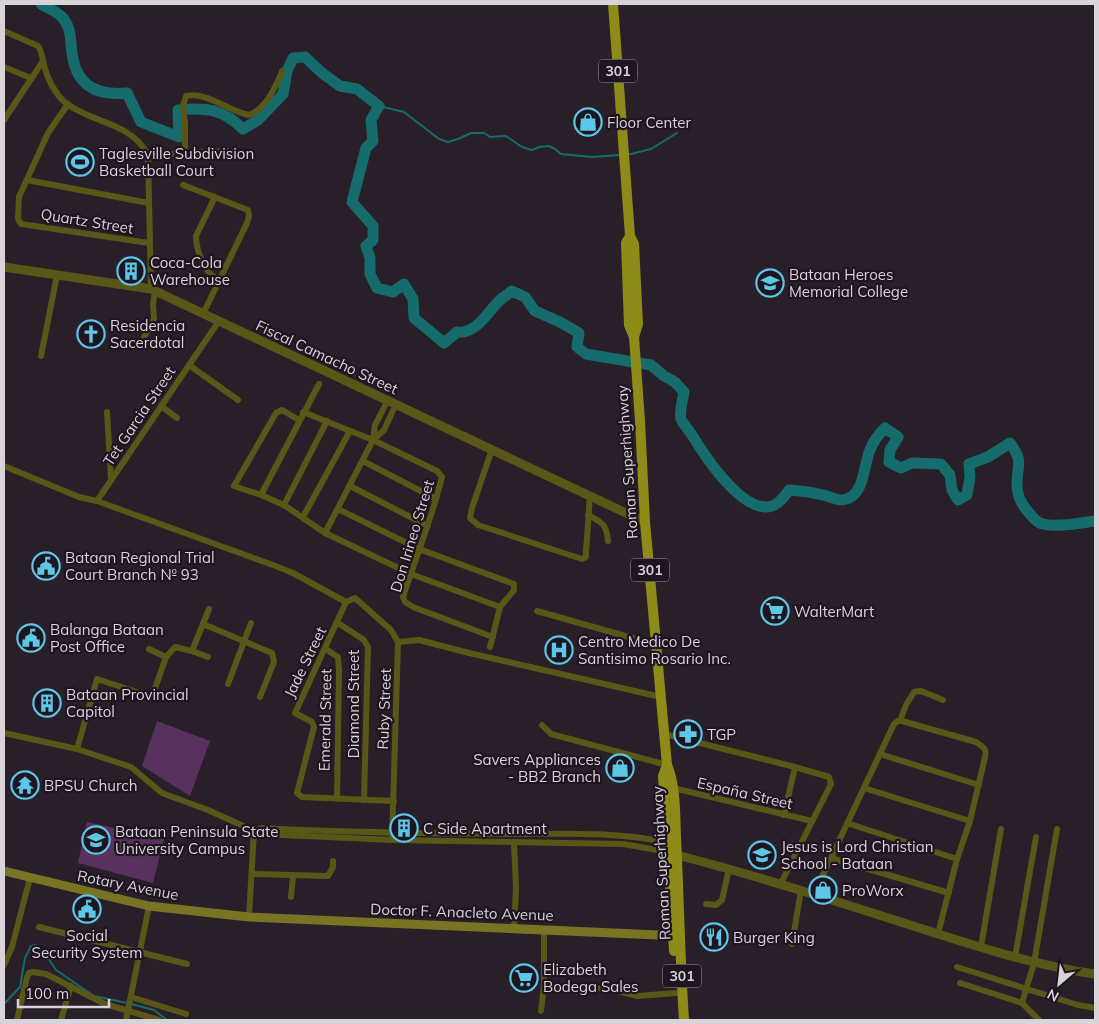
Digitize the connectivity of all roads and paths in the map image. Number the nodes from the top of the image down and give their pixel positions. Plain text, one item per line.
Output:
1 (613, 4) edge
2 (4, 31) edge
3 (43, 61) junction
4 (4, 67) edge
5 (282, 71) dead end
6 (31, 78) junction
7 (68, 104) junction
8 (6, 110) edge
9 (4, 120) edge
10 (227, 151) dead end
11 (184, 153) junction
12 (148, 154) junction
13 (27, 180) junction
14 (184, 185) dead end
15 (215, 196) junction
16 (149, 203) junction
17 (149, 243) junction
18 (4, 267) edge
19 (57, 275) junction
20 (219, 280) junction
21 (153, 290) junction
22 (202, 314) junction
23 (219, 321) junction
24 (142, 341) dead end
25 (41, 356) dead end
26 (189, 365) junction
27 (319, 384) dead end
28 (238, 400) dead end
29 (392, 402) junction
30 (161, 406) junction
31 (107, 412) dead end
32 (303, 412) junction
33 (177, 418) dead end
34 (299, 420) junction
35 (327, 420) junction
36 (350, 431) junction
37 (372, 440) junction
38 (492, 449) junction
39 (363, 461) junction
40 (4, 466) edge
41 (111, 480) junction
42 (350, 486) junction
43 (262, 495) junction
44 (590, 495) junction
45 (436, 499) junction
46 (97, 501) junction
47 (284, 506) junction
48 (338, 509) junction
49 (588, 515) junction
50 (303, 517) junction
51 (645, 518) junction
52 (428, 526) junction
53 (325, 532) junction
54 (608, 541) dead end
55 (419, 549) junction
56 (411, 574) junction
57 (346, 602) junction
58 (500, 607) junction
59 (209, 609) dead end
60 (537, 611) dead end
61 (251, 623) dead end
62 (338, 623) junction
63 (203, 624) junction
64 (493, 636) junction
65 (244, 641) junction
66 (398, 642) junction
67 (657, 645) junction
68 (490, 647) dead end
69 (150, 649) dead end
70 (326, 649) junction
71 (192, 651) junction
72 (208, 656) dead end
73 (166, 657) junction
74 (228, 684) dead end
75 (260, 697) dead end
76 (661, 697) junction
77 (943, 700) dead end
78 (900, 721) junction
79 (542, 725) dead end
80 (4, 733) edge
81 (664, 734) junction
82 (77, 749) junction
83 (880, 754) junction
84 (667, 765) junction
85 (795, 767) junction
86 (978, 785) junction
87 (673, 788) junction
88 (864, 788) junction
89 (337, 799) junction
90 (364, 800) junction
91 (394, 801) junction
92 (784, 815) junction
93 (812, 821) junction
94 (970, 821) junction
95 (848, 823) junction
96 (1057, 829) dead end
97 (254, 830) junction
98 (1001, 830) dead end
99 (392, 832) junction
100 (464, 833) junction
101 (632, 836) junction
102 (1036, 837) dead end
103 (392, 840) junction
104 (463, 841) junction
105 (514, 842) junction
106 (632, 845) junction
107 (673, 849) junction
108 (831, 858) junction
109 (957, 859) junction
110 (333, 861) dead end
111 (729, 868) junction
112 (4, 871) edge
113 (252, 874) junction
114 (293, 876) junction
115 (30, 878) junction
116 (781, 883) junction
117 (801, 890) junction
118 (949, 893) junction
119 (814, 894) junction
120 (291, 897) dead end
121 (706, 904) dead end
122 (149, 906) junction
123 (249, 917) junction
124 (39, 927) dead end
125 (514, 928) junction
126 (544, 929) junction
127 (677, 932) junction
128 (938, 934) junction
129 (792, 944) dead end
130 (981, 947) junction
131 (140, 952) junction
132 (1015, 957) junction
133 (1034, 963) junction
134 (187, 964) dead end
135 (4, 965) edge
136 (957, 967) dead end
137 (1095, 974) edge
138 (960, 983) dead end
139 (544, 985) junction
140 (71, 986) junction
141 (1026, 988) junction
142 (676, 993) junction
143 (1022, 1003) junction
144 (130, 1004) junction
145 (1095, 1008) edge
146 (541, 1012) dead end
147 (186, 1014) dead end
148 (17, 1020) edge
149 (61, 1020) edge
150 (126, 1020) edge
151 (159, 1020) edge
152 (678, 1020) edge
153 (684, 1020) edge
154 (1039, 1020) edge

1 - 51 main road, Roman Superhighway / 301
2 - 3 street
3 - 6 street
3 - 7 street
4 - 6 street
5 - 11 street
6 - 8 street
7 - 12 street
7 - 13 street
8 - 9 street
10 - 11 street
11 - 12 street
12 - 16 street
13 - 16 street
13 - 17 street, Quartz Street
14 - 15 street
15 - 20 street
15 - 20 street
16 - 17 street
17 - 21 street
18 - 19 street, Fiscal Camacho Street
19 - 21 street, Fiscal Camacho Street
19 - 25 street
20 - 22 street
21 - 22 street, Fiscal Camacho Street
21 - 24 street
22 - 23 street, Fiscal Camacho Street
23 - 26 street, Tet Garcia Street
23 - 29 street, Fiscal Camacho Street
26 - 28 street
26 - 30 street, Tet Garcia Street
27 - 32 street
29 - 37 street
29 - 38 street, Fiscal Camacho Street
30 - 33 street
30 - 41 street, Tet Garcia Street
31 - 41 street
32 - 34 street
32 - 35 street
34 - 43 street
34 - 43 street
35 - 36 street
35 - 47 street
36 - 37 street
36 - 50 street
37 - 39 street
37 - 45 street, Don Irineo Street
38 - 44 street, Fiscal Camacho Street
38 - 49 street
39 - 42 street
39 - 45 street
40 - 46 street
41 - 46 street, Tet Garcia Street
42 - 48 street
42 - 52 street
43 - 47 street
44 - 49 street
44 - 51 street, Fiscal Camacho Street
45 - 52 street, Don Irineo Street
46 - 57 street
47 - 50 street
48 - 53 street
48 - 55 street
49 - 54 street
50 - 53 street
51 - 67 main road, Roman Superhighway / 301
52 - 55 street, Don Irineo Street
53 - 56 street
55 - 56 street, Don Irineo Street
55 - 58 street
56 - 58 street
56 - 64 street, Don Irineo Street
57 - 62 street, Jade Street
57 - 66 street
58 - 64 street
59 - 63 street
60 - 67 street
61 - 65 street
62 - 70 street, Jade Street
62 - 90 street, Diamond Street
63 - 65 street
63 - 71 street
64 - 68 street
65 - 74 street
65 - 75 street
66 - 76 street
66 - 91 street, Ruby Street
67 - 76 main road, Roman Superhighway / 301
69 - 73 street
70 - 89 street, Emerald Street
70 - 89 street, Jade Street
71 - 72 street
71 - 73 street
73 - 82 street
76 - 81 main road, Roman Superhighway / 301
77 - 78 street
78 - 83 street
78 - 86 street
79 - 84 street
80 - 82 street
81 - 84 main road, Roman Superhighway / 301
81 - 85 street
82 - 97 street
83 - 86 street
83 - 88 street
84 - 87 main road, Roman Superhighway / 301
84 - 107 main road, Roman Superhighway / 301
85 - 92 street
85 - 93 street
86 - 94 street
87 - 92 street, España Street
87 - 107 main road, Roman Superhighway / 301
88 - 94 street
88 - 95 street
89 - 90 street
90 - 91 street
91 - 99 street, Ruby Street
92 - 93 street, España Street
93 - 116 street
94 - 109 street
95 - 108 street
95 - 109 street
96 - 133 street
97 - 99 street
97 - 103 street
97 - 113 street
98 - 130 street
99 - 100 street
99 - 103 street, Ruby Street
100 - 101 street
100 - 104 street
101 - 106 street
101 - 107 street
102 - 132 street
103 - 104 street
104 - 105 street
105 - 106 street
105 - 125 street
106 - 107 street
107 - 111 street
107 - 127 main road, Roman Superhighway / 301
108 - 118 street
108 - 119 street
109 - 118 street
110 - 114 street
111 - 116 street
111 - 121 street
112 - 115 main road, Rotary Avenue
113 - 114 street
113 - 123 street
114 - 120 street
115 - 122 main road, Rotary Avenue
115 - 135 street
116 - 117 street
117 - 119 street
117 - 129 street
118 - 128 street
119 - 128 street
122 - 123 main road, Rotary Avenue
122 - 131 street
123 - 125 main road, Doctor F. Anacleto Avenue
124 - 131 street
125 - 126 main road, Doctor F. Anacleto Avenue
126 - 127 main road, Doctor F. Anacleto Avenue
126 - 139 street
127 - 142 main road, Roman Superhighway / 301
127 - 153 main road, Roman Superhighway / 301
128 - 130 street
130 - 132 street
131 - 134 street
131 - 144 street
132 - 133 street
133 - 137 street
133 - 141 street
136 - 141 street
138 - 143 street
139 - 142 street
139 - 146 street
140 - 144 street
140 - 148 street
140 - 149 street
141 - 143 street
141 - 145 street
142 - 152 main road, Roman Superhighway / 301
143 - 154 street
144 - 147 street
144 - 150 street
144 - 151 street

